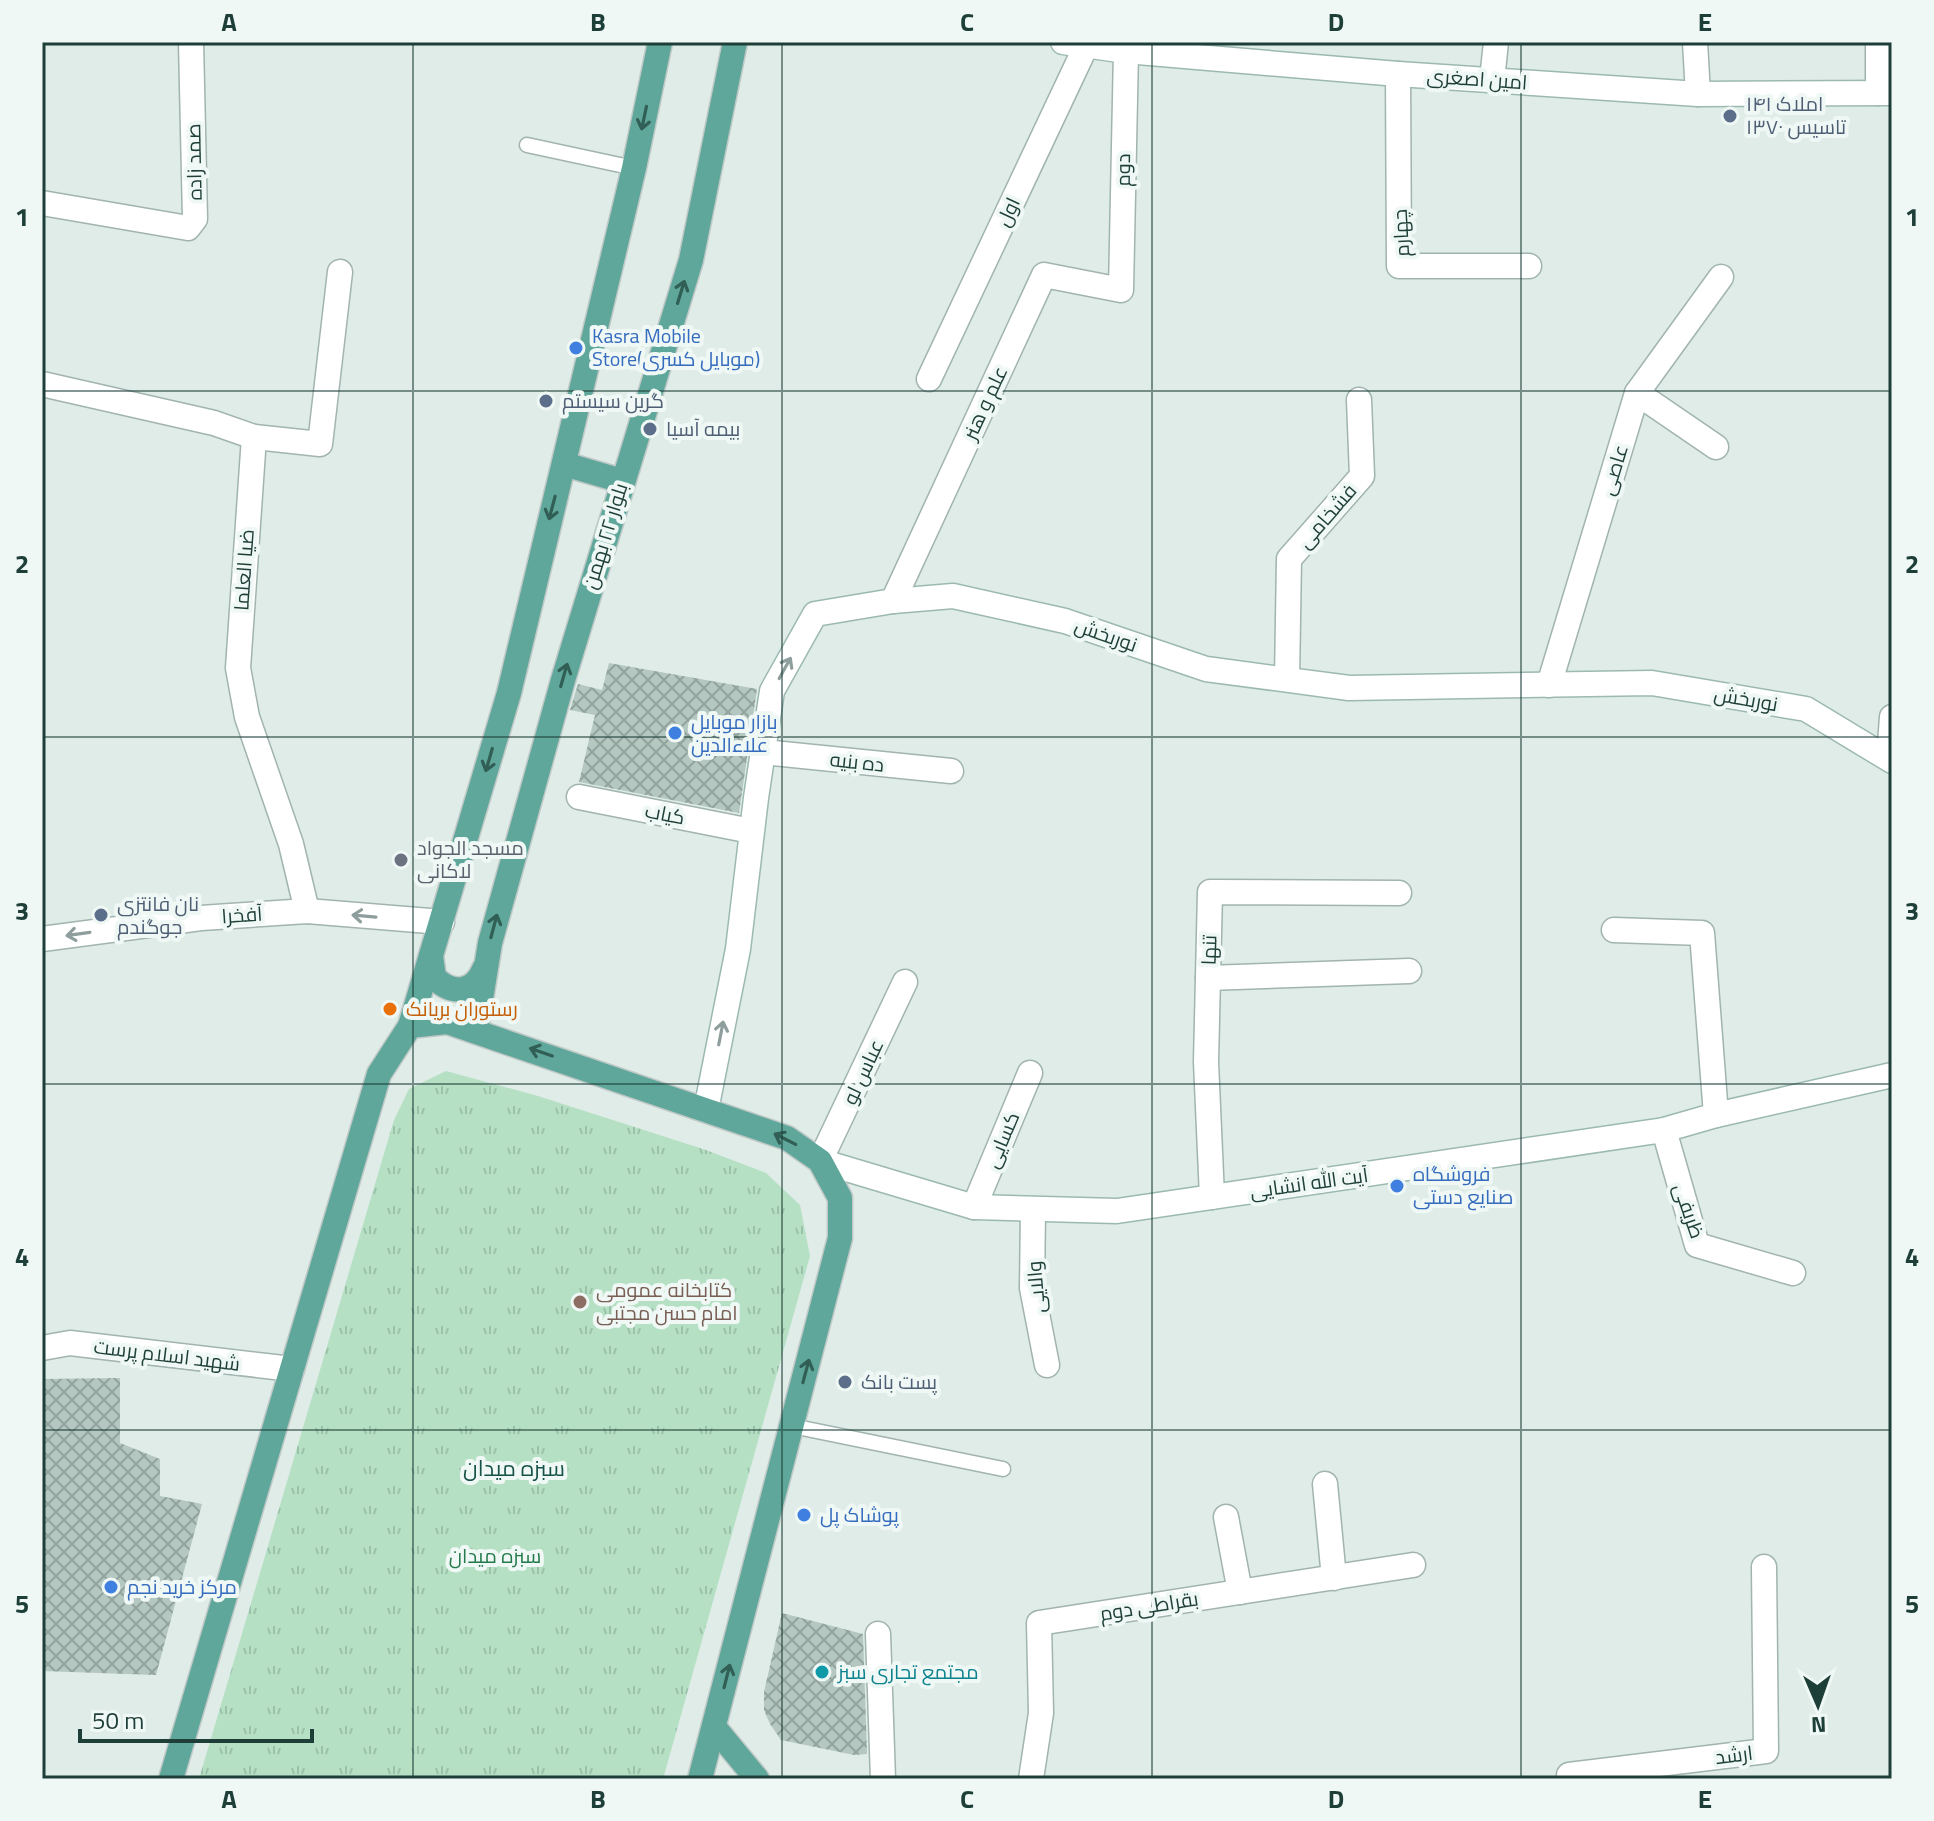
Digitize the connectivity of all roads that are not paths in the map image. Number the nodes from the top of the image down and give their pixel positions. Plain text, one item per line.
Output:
1 (191, 42) edge
2 (660, 42) edge
3 (735, 42) edge
4 (1496, 42) edge
5 (1695, 42) edge
6 (1878, 42) edge
7 (1075, 44) edge
8 (1126, 51) junction
9 (1398, 74) junction
10 (1492, 80) junction
11 (1885, 93) edge
12 (1698, 94) junction
13 (527, 145) dead end
14 (634, 168) junction
15 (42, 203) edge
16 (1529, 266) dead end
17 (340, 272) dead end
18 (1721, 277) dead end
19 (1121, 290) joint
20 (929, 379) dead end
21 (42, 384) edge
22 (1637, 393) junction
23 (1359, 400) dead end
24 (254, 437) junction
25 (1716, 447) dead end
26 (564, 464) junction
27 (622, 481) junction
28 (893, 601) junction
29 (1287, 679) junction
30 (1549, 685) junction
31 (1892, 717) edge
32 (763, 752) junction
33 (1890, 759) edge
34 (951, 771) dead end
35 (579, 797) dead end
36 (751, 831) junction
37 (1399, 893) dead end
38 (307, 911) junction
39 (442, 922) junction
40 (1614, 930) dead end
41 (42, 939) edge
42 (431, 956) junction
43 (484, 969) junction
44 (1409, 971) dead end
45 (1208, 978) junction
46 (905, 982) dead end
47 (410, 1026) junction
48 (476, 1030) junction
49 (1030, 1073) dead end
50 (1892, 1075) edge
51 (706, 1110) junction
52 (1716, 1115) junction
53 (1664, 1130) junction
54 (820, 1161) junction
55 (1212, 1197) junction
56 (974, 1207) junction
57 (1033, 1210) junction
58 (1793, 1273) dead end
59 (42, 1348) edge
60 (1047, 1365) dead end
61 (292, 1369) junction
62 (792, 1426) junction
63 (1003, 1469) dead end
64 (1325, 1484) dead end
65 (1226, 1517) dead end
66 (1413, 1565) dead end
67 (1764, 1567) dead end
68 (1334, 1578) junction
69 (1240, 1592) junction
70 (878, 1634) dead end
71 (714, 1727) junction
72 (750, 1778) edge
73 (171, 1779) edge
74 (700, 1779) edge
75 (883, 1779) edge
76 (1031, 1779) edge
77 (1569, 1779) edge

1 - 15 street, صمد زاده
2 -> 14 main road
27 -> 3 main road, بلوار ۲۲ بهمن
4 - 10 street
5 - 12 street
6 - 11 street
7 - 8 street, امین اصغری
7 - 20 street, اول
8 - 9 street, امین اصغری
8 - 19 street, دوم
9 - 10 street, امین اصغری
9 - 16 street, چهارم
10 - 12 street, امین اصغری
11 - 12 street, امین اصغری
13 - 14 lane
14 - 26 main road
17 - 24 street
18 - 22 street, عاصی
19 - 28 street, علم و هنر
21 - 24 street
22 - 25 street
22 - 30 street, عاصی
23 - 29 street, فشخامی
24 - 38 street, ضیا العلما
26 - 27 main road
26 -> 39 main road
43 -> 27 main road, بلوار ۲۲ بهمن
28 - 29 street, نوربخش
32 -> 28 street, نوربخش
29 - 30 street, نوربخش
30 - 33 street, نوربخش
31 - 33 street
32 - 34 street, ده بنیه
32 - 36 street, نوربخش
35 - 36 street, کیاب
51 -> 36 street, نوربخش
37 - 45 street, تنها
39 -> 38 street, آفخرا
38 -> 41 street, آفخرا
39 - 42 main road
40 - 52 street
42 - 43 main road
42 - 47 main road
43 - 48 main road, بلوار ۲۲ بهمن
44 - 45 street
45 - 55 street, تنها
46 - 54 street, عباس لو
47 - 48 main road
47 - 61 main road
51 -> 48 main road
49 - 56 street, کسایی
50 - 52 street, آیت الله انشایی
54 -> 51 main road
52 - 53 street, آیت الله انشایی
53 - 55 street, آیت الله انشایی
53 - 58 street, ظریفی
54 - 56 street, آیت الله انشایی
62 -> 54 main road
55 - 57 street, آیت الله انشایی
56 - 57 street, آیت الله انشایی
57 - 60 street, والایی
59 - 61 street, شهید اسلام پرست
61 - 73 main road
62 - 63 lane
71 -> 62 main road
64 - 68 street
65 - 69 street
66 - 68 street, بقراطی دوم
67 - 77 street, ارشد
68 - 69 street, بقراطی دوم
69 - 76 street, بقراطی دوم
70 - 75 street
71 - 72 main road
71 - 74 main road

